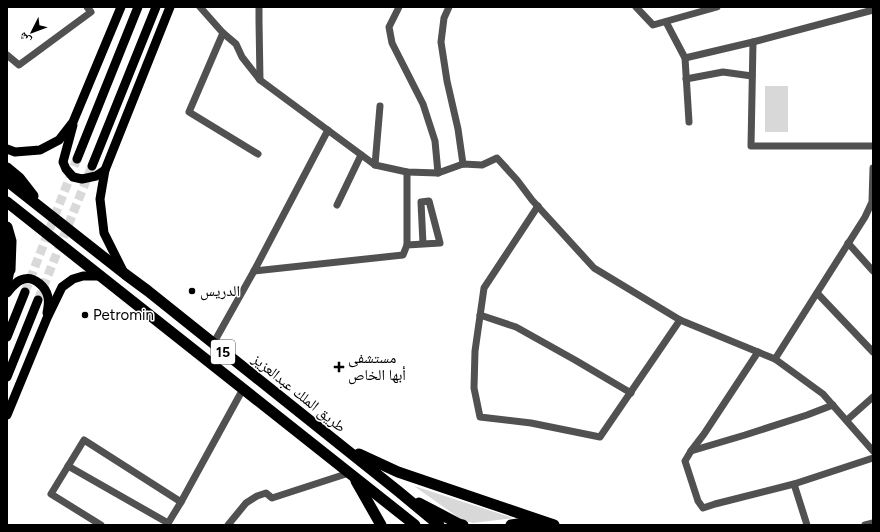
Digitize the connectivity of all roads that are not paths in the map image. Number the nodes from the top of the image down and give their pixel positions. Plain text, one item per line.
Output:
1 (87, 7) edge
2 (121, 7) edge
3 (138, 7) edge
4 (156, 7) edge
5 (170, 7) edge
6 (200, 7) edge
7 (260, 7) edge
8 (399, 7) edge
9 (449, 7) edge
10 (636, 7) edge
11 (717, 7) edge
12 (873, 10) edge
13 (666, 22) junction
14 (223, 33) junction
15 (753, 42) junction
16 (7, 55) edge
17 (684, 58) junction
18 (752, 76) junction
19 (686, 79) junction
20 (260, 80) junction
21 (380, 106) dead end
22 (74, 122) junction
23 (689, 122) dead end
24 (328, 130) junction
25 (873, 146) edge
26 (7, 149) edge
27 (258, 154) dead end
28 (361, 155) junction
29 (77, 159) tunnel mouth
30 (464, 164) junction
31 (375, 165) junction
32 (92, 166) tunnel mouth
33 (7, 168) edge
34 (873, 168) edge
35 (105, 170) junction
36 (407, 172) junction
37 (438, 172) junction
38 (7, 181) edge
39 (7, 202) edge
40 (872, 202) edge
41 (337, 204) dead end
42 (538, 206) junction
43 (44, 210) junction
44 (7, 227) edge
45 (848, 243) junction
46 (423, 244) junction
47 (407, 245) junction
48 (7, 259) edge
49 (10, 270) junction
50 (254, 271) junction
51 (873, 271) edge
52 (125, 274) junction
53 (101, 276) junction
54 (7, 286) edge
55 (25, 292) tunnel mouth
56 (7, 293) edge
57 (817, 293) junction
58 (38, 300) tunnel mouth
59 (480, 315) junction
60 (47, 318) junction
61 (680, 320) junction
62 (7, 337) edge
63 (213, 344) junction
64 (758, 352) junction
65 (873, 352) edge
66 (775, 359) junction
67 (7, 377) edge
68 (243, 389) junction
69 (631, 393) junction
70 (873, 397) edge
71 (833, 405) junction
72 (7, 415) edge
73 (847, 420) junction
74 (342, 446) junction
75 (691, 451) junction
76 (873, 451) edge
77 (873, 458) edge
78 (68, 466) junction
79 (351, 474) junction
80 (794, 484) junction
81 (398, 491) junction
82 (181, 502) junction
83 (409, 521) edge
84 (540, 521) junction
85 (873, 523) edge
86 (167, 524) edge
87 (100, 525) edge
88 (228, 525) edge
89 (380, 525) edge
90 (416, 525) edge
91 (439, 525) edge
92 (463, 525) edge
93 (511, 525) edge
94 (554, 525) edge
95 (807, 525) edge
96 (865, 525) edge

1 - 16 street
2 - 22 main road
3 - 29 main road
4 - 32 main road
5 - 35 main road
6 - 14 street
7 - 20 street
8 - 37 street
9 - 30 street
10 - 13 street
11 - 13 street
12 - 15 street
13 - 17 street
14 - 20 street
14 - 27 street
15 - 17 street
15 - 18 street
17 - 19 street
18 - 19 street
18 - 25 street
19 - 23 street
20 - 24 street
21 - 31 street
22 - 26 main road
22 - 35 main road
24 - 28 street
24 - 50 street
28 - 31 street
28 - 41 street
30 - 37 street
30 - 42 street
31 - 36 street
33 - 43 highway
34 - 40 street
35 - 52 main road
36 - 37 street
36 - 47 street
38 - 43 highway, طريق الملك عبدالعزيز / 15
39 - 53 highway, طريق الملك عبدالعزيز / 15
40 - 45 street
42 - 59 street
42 - 61 street
43 - 52 highway, طريق الملك عبدالعزيز / 15
44 - 49 highway
45 - 51 street
45 - 57 street
46 - 46 street
46 - 47 street
47 - 50 street
48 - 49 main road
49 - 54 main road
50 - 63 street
52 - 63 highway, طريق الملك عبدالعزيز / 15
53 - 60 main road
53 - 68 highway, طريق الملك عبدالعزيز / 15
55 - 62 main road
56 - 60 main road
57 - 65 street
57 - 66 street
58 - 67 main road
59 - 69 street
59 - 69 street
60 - 72 main road
61 - 64 street
61 - 69 street
63 - 74 highway, طريق الملك عبدالعزيز / 15
64 - 66 street
64 - 75 street
66 - 71 street
68 - 79 highway, طريق الملك عبدالعزيز / 15
68 - 82 street
70 - 73 street
71 - 73 street
71 - 75 street
73 - 76 street
74 - 81 highway, طريق الملك عبدالعزيز / 15
74 - 84 highway
75 - 80 street
77 - 80 street
78 - 82 street
78 - 86 street
78 - 87 street
79 - 83 highway, طريق الملك عبدالعزيز / 15
79 - 88 street
79 - 89 highway
80 - 95 street
81 - 91 highway, طريق الملك عبدالعزيز / 15
81 - 92 highway
82 - 86 street
83 - 90 highway, طريق الملك عبدالعزيز / 15
84 - 93 highway
84 - 94 highway
85 - 96 street

